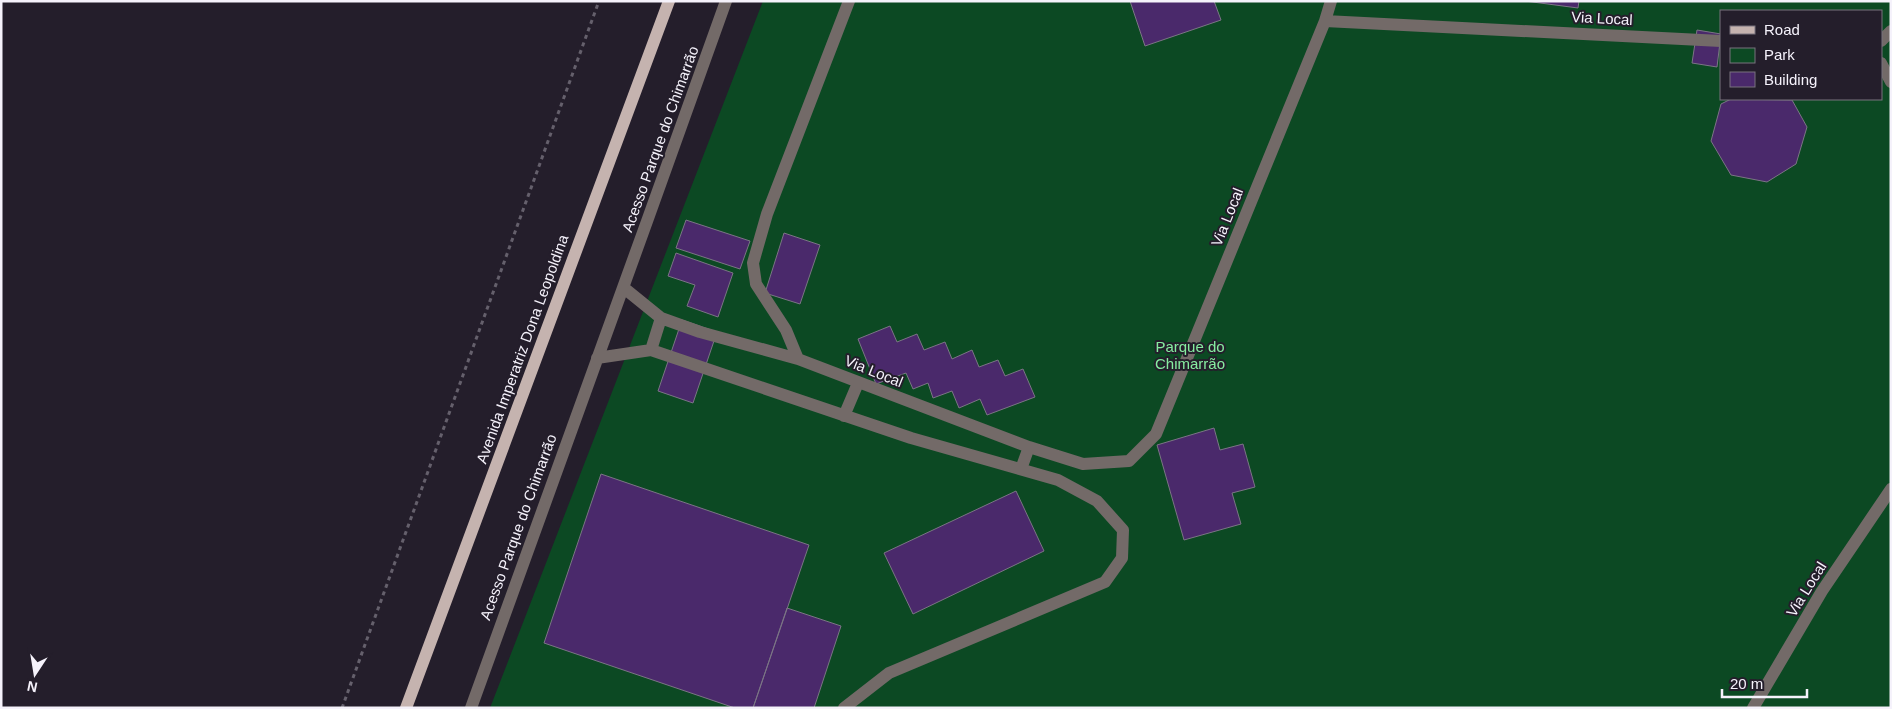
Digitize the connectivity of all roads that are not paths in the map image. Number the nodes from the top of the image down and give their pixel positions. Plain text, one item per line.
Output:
1 (669, 1) edge
2 (726, 1) edge
3 (849, 1) edge
4 (1331, 1) edge
5 (1325, 21) junction
6 (1720, 40) edge
7 (1882, 65) edge
8 (1891, 82) edge
9 (624, 288) junction
10 (662, 318) junction
11 (651, 350) junction
12 (597, 358) junction
13 (798, 359) junction
14 (858, 383) junction
15 (844, 416) junction
16 (1029, 447) junction
17 (1021, 469) junction
18 (1891, 489) edge
19 (406, 708) edge
20 (471, 708) edge
21 (844, 708) edge
22 (1753, 708) edge

1 - 19 main road, Avenida Imperatriz Dona Leopoldina
2 - 9 lane, Acesso Parque do Chimarrão
3 - 13 lane
4 - 5 lane
5 - 6 lane, Via Local
5 - 16 lane, Via Local
7 - 8 lane
9 - 10 lane
9 - 12 lane, Acesso Parque do Chimarrão
10 - 11 lane
10 - 13 lane, Via Local
11 - 12 lane
11 - 15 lane
12 - 20 lane, Acesso Parque do Chimarrão
13 - 14 lane, Via Local
14 - 15 lane
14 - 16 lane, Via Local
15 - 17 lane
16 - 17 lane
17 - 21 lane
18 - 22 lane, Via Local

